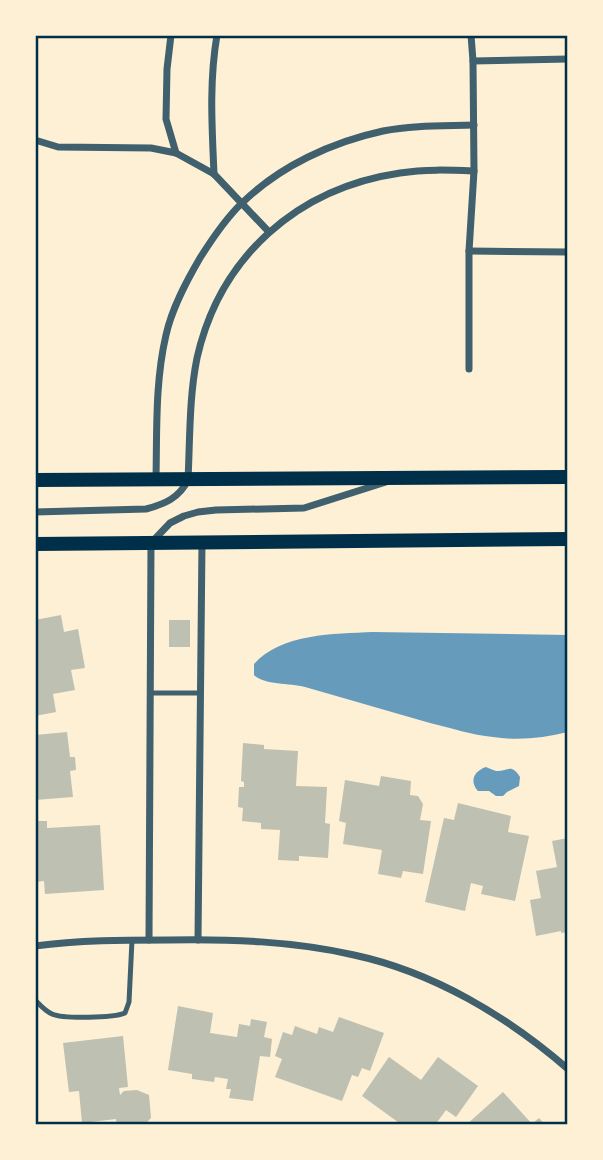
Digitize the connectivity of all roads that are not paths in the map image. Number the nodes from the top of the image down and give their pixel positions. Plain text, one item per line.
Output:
1 (171, 35) edge
2 (217, 35) edge
3 (471, 35) edge
4 (568, 59) edge
5 (473, 61) junction
6 (474, 125) junction
7 (35, 140) edge
8 (176, 153) junction
9 (474, 171) junction
10 (214, 174) junction
11 (241, 203) junction
12 (269, 232) junction
13 (470, 251) junction
14 (568, 252) edge
15 (468, 369) dead end
16 (568, 477) edge
17 (397, 479) junction
18 (35, 480) edge
19 (156, 480) junction
20 (188, 480) junction
21 (35, 512) edge
22 (568, 539) edge
23 (151, 542) junction
24 (202, 542) junction
25 (35, 544) edge
26 (150, 693) junction
27 (199, 693) junction
28 (132, 940) junction
29 (149, 940) junction
30 (198, 940) junction
31 (35, 946) edge
32 (35, 1000) edge
33 (568, 1069) edge

1 - 8 street
2 - 10 street
3 - 5 street
4 - 5 street
5 - 6 street
6 - 9 street
6 - 11 street
7 - 8 street
8 - 10 street
9 - 12 street
9 - 13 street
10 - 11 street
11 - 12 street
11 - 19 street
12 - 20 street
13 - 14 street
13 - 15 street
16 - 17 main road
17 - 20 main road
17 - 23 street
18 - 19 main road
19 - 20 main road
20 - 21 street
22 - 24 main road
23 - 24 main road
23 - 25 main road
23 - 26 street
24 - 27 street
26 - 27 lane
26 - 29 street
27 - 30 street
28 - 29 street
28 - 31 street
28 - 32 lane
29 - 30 street
30 - 33 street

